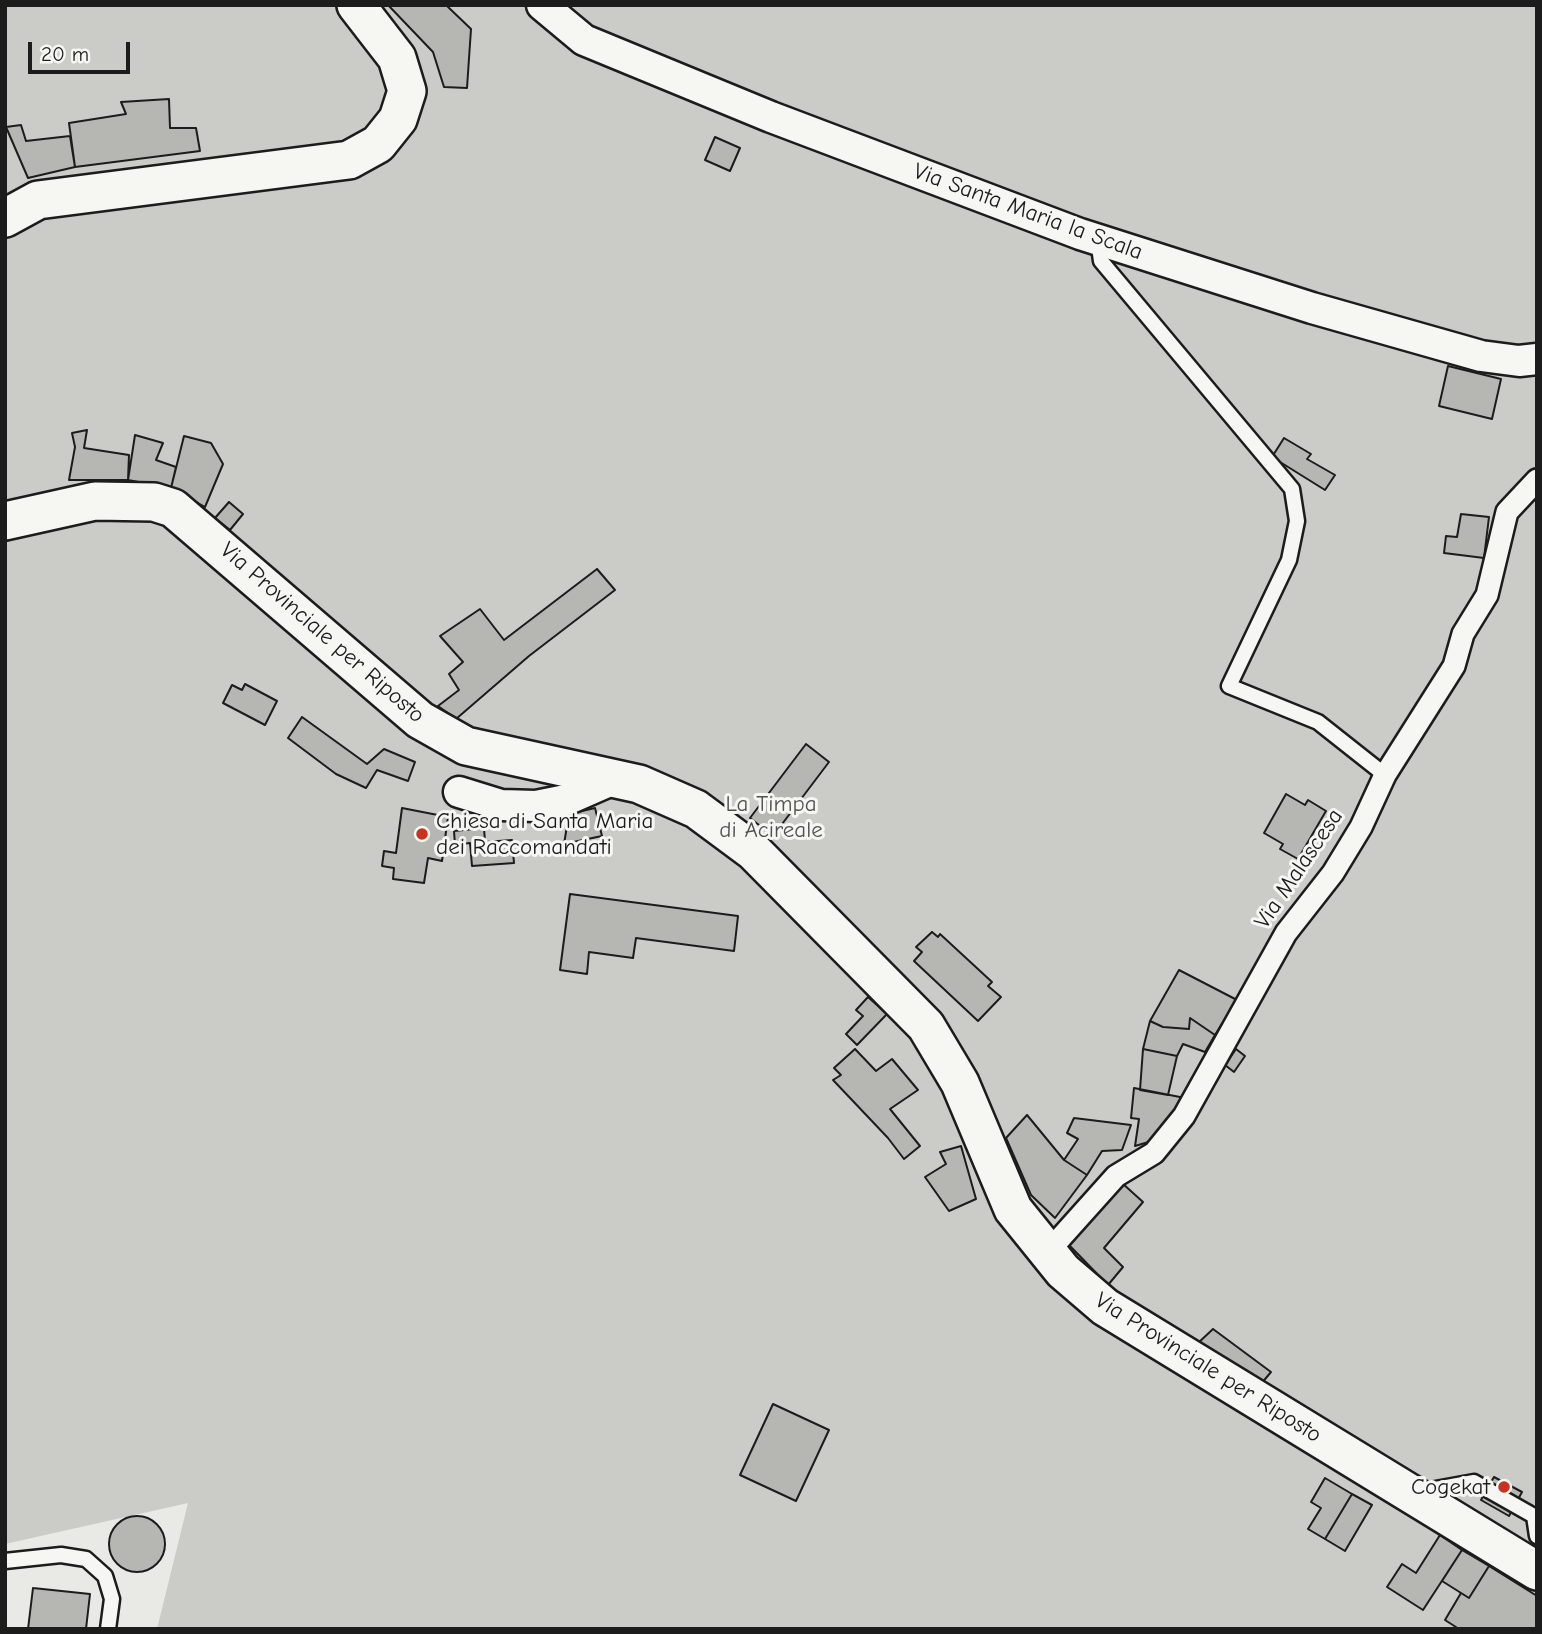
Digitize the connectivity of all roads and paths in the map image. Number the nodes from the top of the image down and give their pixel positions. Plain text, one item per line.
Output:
1 (356, 5) edge
2 (541, 5) edge
3 (5, 218) edge
4 (1098, 240) junction
5 (1537, 359) edge
6 (1537, 480) edge
7 (5, 521) edge
8 (1385, 775) junction
9 (614, 779) junction
10 (459, 792) dead end
11 (1047, 1253) junction
12 (1410, 1493) junction
13 (1537, 1536) edge
14 (5, 1561) edge
15 (1537, 1571) edge
16 (108, 1629) edge

1 - 3 street
2 - 4 street, Via Santa Maria la Scala
4 - 5 street, Via Santa Maria la Scala
4 - 8 lane
6 - 8 street, Via Malascesa
7 - 9 street, Via Provinciale per Riposto
8 - 11 street, Via Malascesa
9 - 10 street
9 - 11 street, Via Provinciale per Riposto
11 - 12 street, Via Provinciale per Riposto
12 - 13 lane
12 - 15 street, Via Provinciale per Riposto
14 - 16 lane

